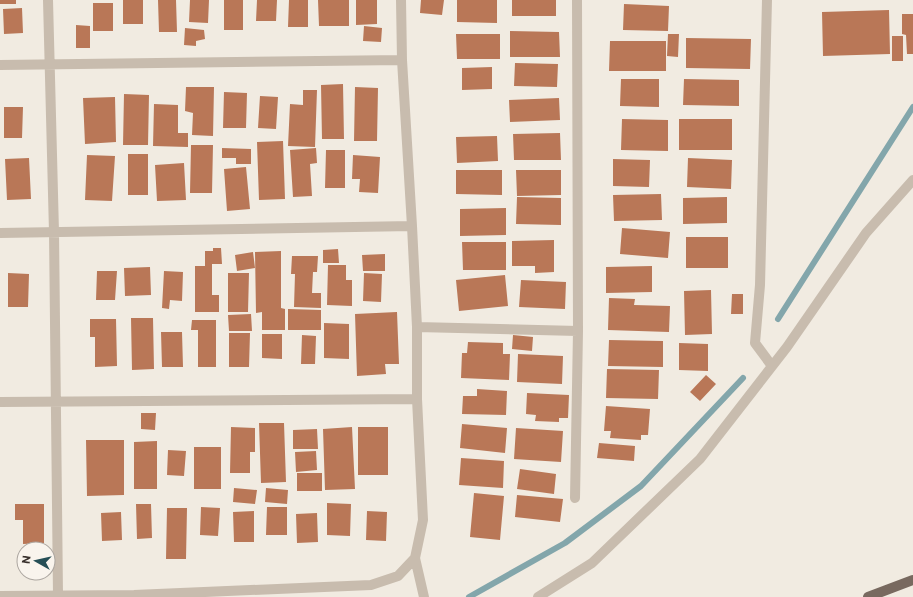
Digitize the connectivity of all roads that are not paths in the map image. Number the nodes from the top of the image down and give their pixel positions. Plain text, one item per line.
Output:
1 (48, 0) edge
2 (402, 0) edge
3 (577, 0) edge
4 (767, 0) edge
5 (402, 60) junction
6 (50, 64) junction
7 (0, 65) edge
8 (913, 180) edge
9 (412, 226) junction
10 (54, 232) junction
11 (0, 233) edge
12 (417, 327) junction
13 (578, 331) junction
14 (772, 366) junction
15 (417, 398) junction
16 (0, 402) edge
17 (56, 402) junction
18 (575, 498) dead end
19 (415, 558) junction
20 (913, 580) edge
21 (58, 595) junction
22 (0, 596) edge
23 (424, 597) edge
24 (538, 597) edge
25 (868, 597) edge

1 - 6 street
2 - 5 street
3 - 13 street
4 - 14 street
5 - 6 street
5 - 9 street
6 - 7 street
6 - 10 street
8 - 14 street
9 - 10 street
9 - 12 street
10 - 11 street
10 - 17 street
12 - 13 street
12 - 15 street
13 - 18 street
14 - 24 street
15 - 17 street
15 - 19 street
16 - 17 street
17 - 21 street
19 - 21 street
19 - 23 street
20 - 25 main road
21 - 22 street

